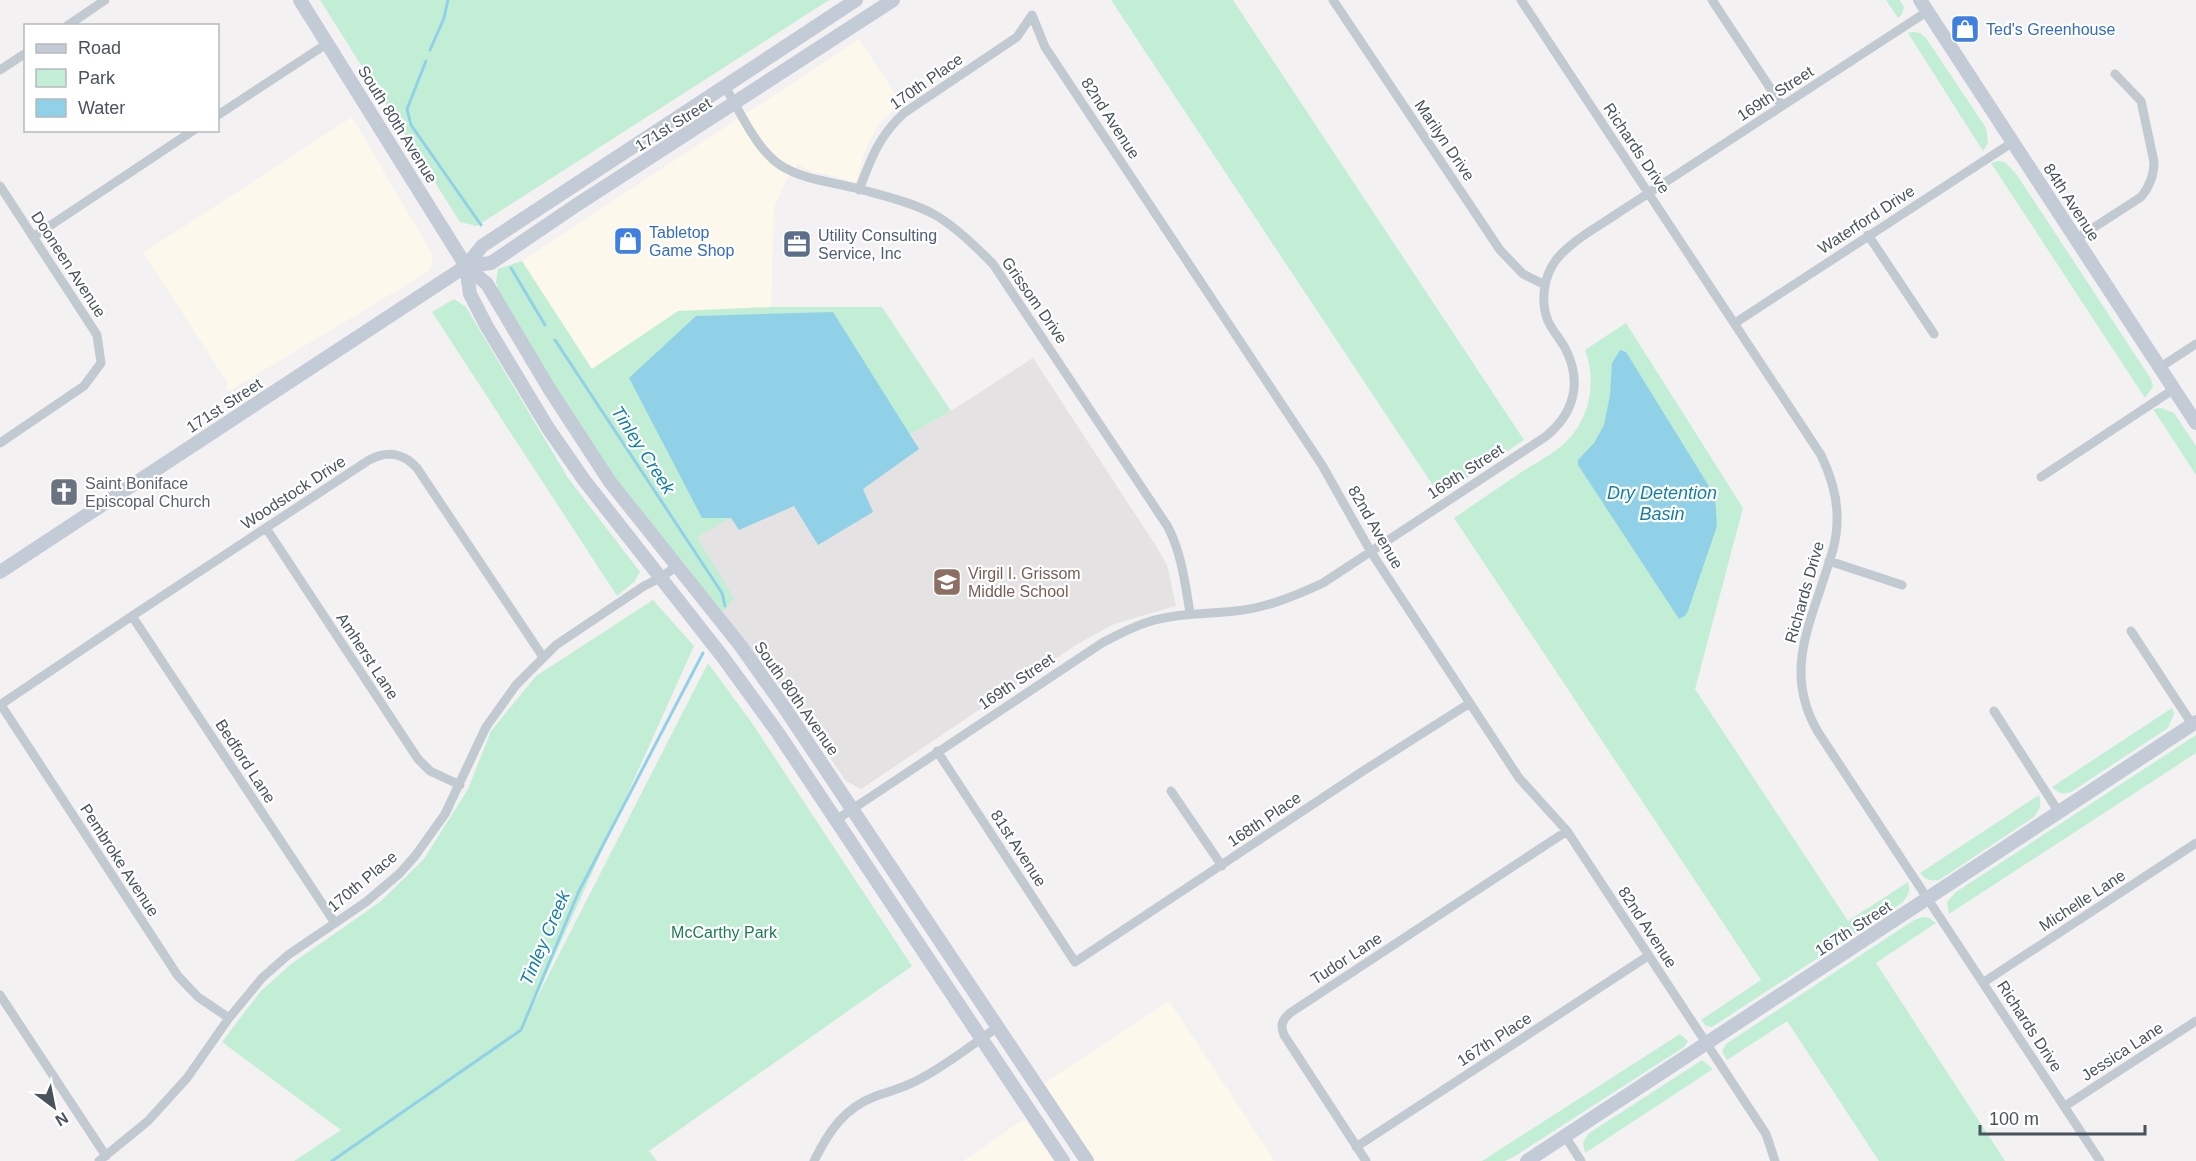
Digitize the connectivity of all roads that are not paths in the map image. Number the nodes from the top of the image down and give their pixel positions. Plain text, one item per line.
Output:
1 (105, 0) edge
2 (300, 0) edge
3 (856, 0) edge
4 (893, 0) edge
5 (1333, 0) edge
6 (1521, 0) edge
7 (1712, 0) edge
8 (1924, 5) edge
9 (1032, 15) joint
10 (70, 24) edge
11 (328, 43) junction
12 (24, 54) edge
13 (0, 70) edge
14 (2115, 74) dead end
15 (725, 87) junction
16 (735, 104) junction
17 (1782, 106) junction
18 (219, 114) edge
19 (191, 132) edge
20 (2013, 142) junction
21 (0, 186) edge
22 (860, 190) junction
23 (1648, 193) junction
24 (1868, 235) junction
25 (33, 237) junction
26 (2076, 239) junction
27 (466, 266) junction
28 (1545, 285) junction
29 (1735, 322) junction
30 (1934, 334) dead end
31 (2196, 344) edge
32 (2159, 368) junction
33 (2174, 389) junction
34 (2196, 423) edge
35 (0, 443) edge
36 (2041, 477) dead end
37 (266, 528) junction
38 (1371, 552) junction
39 (1829, 561) junction
40 (677, 566) junction
41 (0, 572) edge
42 (660, 578) junction
43 (1902, 585) dead end
44 (1190, 614) junction
45 (132, 616) junction
46 (2131, 631) dead end
47 (543, 657) junction
48 (1470, 703) junction
49 (0, 705) edge
50 (1994, 711) dead end
51 (2194, 723) edge
52 (937, 752) junction
53 (460, 785) junction
54 (1171, 791) dead end
55 (853, 808) junction
56 (2058, 811) junction
57 (836, 820) junction
58 (1567, 831) junction
59 (2196, 843) edge
60 (1222, 866) junction
61 (1928, 898) junction
62 (335, 923) junction
63 (1648, 956) junction
64 (1075, 962) joint
65 (1984, 982) junction
66 (0, 995) edge
67 (229, 1018) junction
68 (2196, 1021) edge
69 (998, 1027) junction
70 (981, 1039) junction
71 (1707, 1044) junction
72 (2065, 1106) junction
73 (1565, 1136) junction
74 (1356, 1147) junction
75 (103, 1159) edge
76 (814, 1161) edge
77 (1063, 1161) edge
78 (1087, 1161) edge
79 (1366, 1161) edge
80 (1527, 1161) edge
81 (1581, 1161) edge
82 (1775, 1161) edge
83 (2100, 1161) edge

1 - 10 street
2 - 11 street, South 80th Avenue
3 - 15 street, 171st Street
4 - 16 street, 171st Street
5 - 28 street, Marilyn Drive
6 - 23 street, Richards Drive
7 - 17 street
8 - 17 street, 169th Street
8 - 20 street, 84th Avenue
9 - 22 street, 170th Place
9 - 38 street, 82nd Avenue
11 - 18 street
11 - 27 street, South 80th Avenue
12 - 13 street
14 - 26 street
15 - 16 street, Grissom Drive
15 - 27 street, 171st Street
16 - 22 street, Grissom Drive
16 - 27 street, 171st Street
17 - 23 street, 169th Street
19 - 25 street
20 - 24 street, Waterford Drive
20 - 26 street, 84th Avenue
21 - 25 street, Dooneen Avenue
22 - 44 street, Grissom Drive
23 - 28 street, 169th Street
23 - 29 street, Richards Drive
24 - 29 street, Waterford Drive
24 - 30 street
25 - 35 street, Dooneen Avenue
26 - 32 street, 84th Avenue
27 - 40 street, South 80th Avenue
27 - 41 street, 171st Street
27 - 42 street, South 80th Avenue
28 - 38 street, 169th Street
29 - 39 street, Richards Drive
31 - 32 street
32 - 33 street, 84th Avenue
33 - 34 street, 84th Avenue
33 - 36 street
37 - 45 street, Woodstock Drive
37 - 47 street, Woodstock Drive
37 - 53 street, Amherst Lane
38 - 44 street, 169th Street
38 - 48 street, 82nd Avenue
39 - 43 street
39 - 61 street, Richards Drive
40 - 42 street, 170th Place
40 - 55 street, South 80th Avenue
42 - 47 street, 170th Place
42 - 57 street, South 80th Avenue
44 - 52 street, 169th Street
45 - 49 street, Woodstock Drive
45 - 62 street, Bedford Lane
46 - 51 street
47 - 53 street, 170th Place
48 - 58 street, 82nd Avenue
48 - 60 street, 168th Place
49 - 67 street, Pembroke Avenue
50 - 56 street
51 - 56 street, 167th Street
52 - 55 street, 169th Street
52 - 64 street, 81st Avenue
53 - 62 street, 170th Place
54 - 60 street
55 - 57 street, 169th Street
55 - 69 street, South 80th Avenue
56 - 61 street, 167th Street
57 - 70 street, South 80th Avenue
58 - 63 street, 82nd Avenue
58 - 74 street, Tudor Lane
59 - 65 street, Michelle Lane
60 - 64 street, 168th Place
61 - 65 street, Richards Drive
61 - 71 street, 167th Street
62 - 67 street, 170th Place
63 - 71 street, 82nd Avenue
63 - 74 street, 167th Place
65 - 72 street, Richards Drive
66 - 75 street
67 - 75 street, 170th Place
68 - 72 street, Jessica Lane
69 - 70 street
69 - 78 street, South 80th Avenue
70 - 76 street
70 - 77 street, South 80th Avenue
71 - 73 street, 167th Street
71 - 82 street, 82nd Avenue
72 - 83 street, Richards Drive
73 - 80 street, 167th Street
73 - 81 street
74 - 79 street, Tudor Lane

